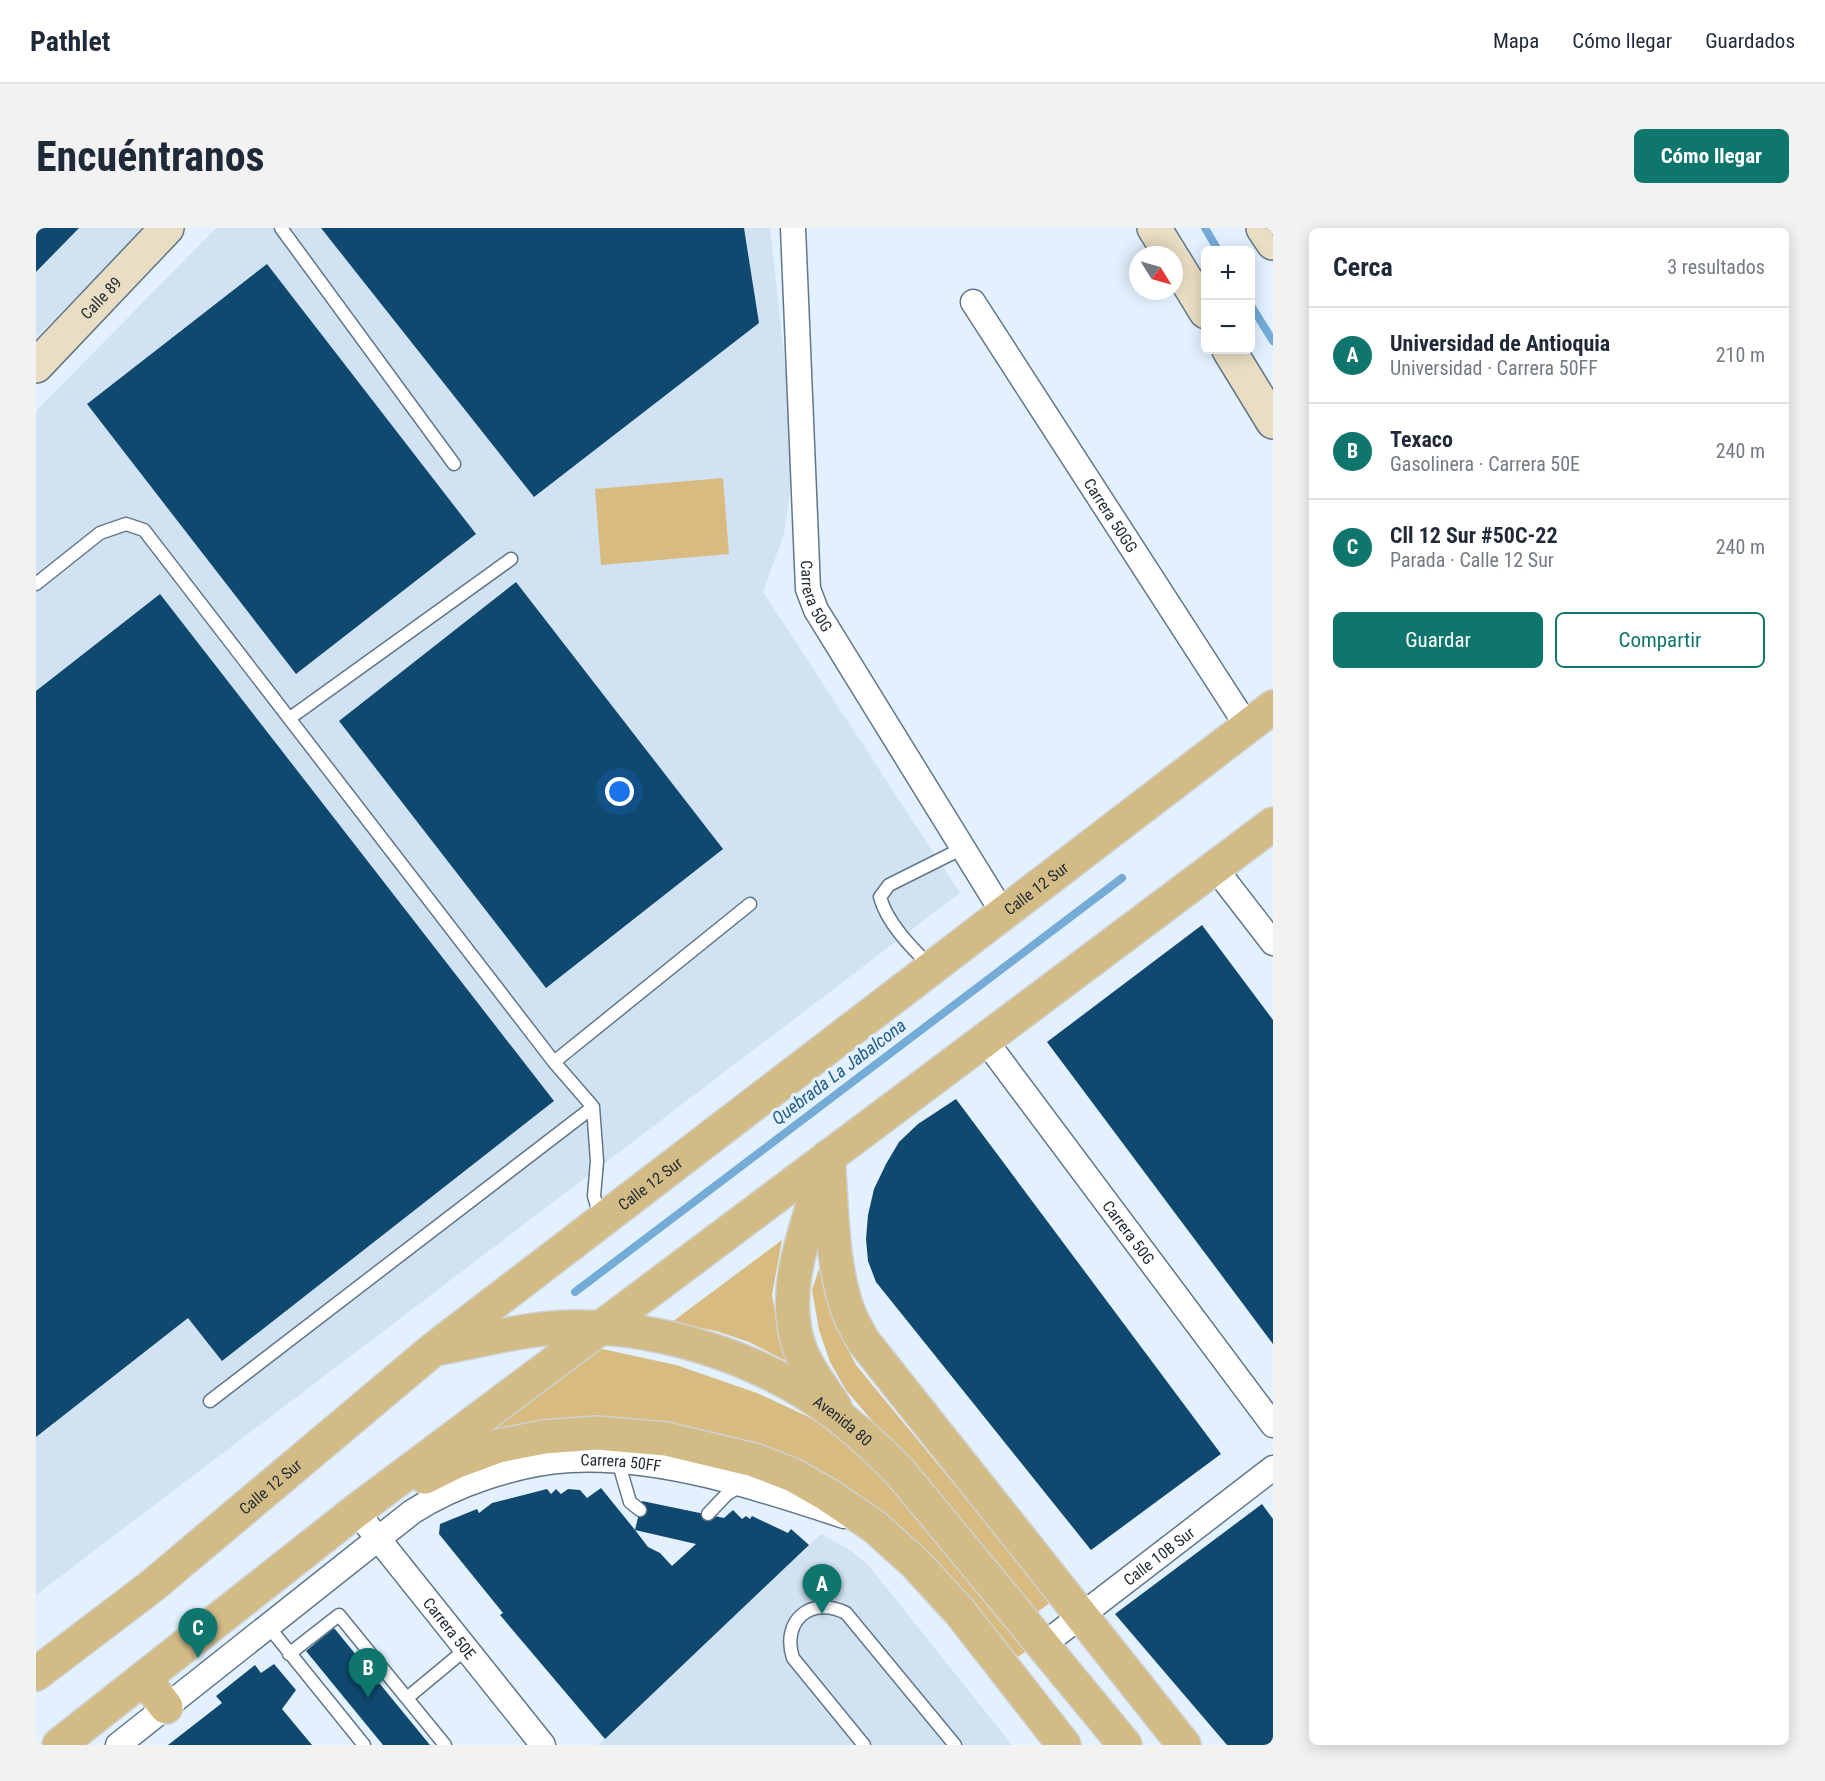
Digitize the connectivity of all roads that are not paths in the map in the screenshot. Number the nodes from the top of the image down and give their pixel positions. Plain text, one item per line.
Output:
1 (167, 228) edge
2 (281, 228) edge
3 (793, 228) edge
4 (1154, 228) edge
5 (1263, 228) edge
6 (1273, 243) edge
7 (1165, 246) edge
8 (1183, 275) edge
9 (973, 302) dead end
10 (1201, 304) edge
11 (1231, 354) edge
12 (36, 366) edge
13 (1273, 422) edge
14 (454, 464) dead end
15 (511, 559) dead end
16 (36, 584) edge
17 (1273, 707) edge
18 (290, 718) junction
19 (1247, 726) junction
20 (1273, 824) edge
21 (963, 848) junction
22 (1215, 868) junction
23 (750, 904) dead end
24 (1003, 913) junction
25 (1273, 944) edge
26 (931, 968) junction
27 (985, 1040) junction
28 (554, 1062) junction
29 (593, 1107) junction
30 (828, 1157) junction
31 (601, 1220) junction
32 (601, 1328) junction
33 (435, 1348) junction
34 (210, 1401) dead end
35 (845, 1421) junction
36 (1273, 1425) edge
37 (618, 1461) junction
38 (1273, 1468) edge
39 (743, 1485) junction
40 (640, 1510) dead end
41 (356, 1511) junction
42 (708, 1514) dead end
43 (875, 1527) junction
44 (378, 1539) junction
45 (1080, 1616) junction
46 (268, 1626) junction
47 (1043, 1645) junction
48 (466, 1649) junction
49 (290, 1654) junction
50 (36, 1674) edge
51 (144, 1678) junction
52 (407, 1698) junction
53 (166, 1707) junction
54 (59, 1745) edge
55 (118, 1745) edge
56 (363, 1745) edge
57 (445, 1745) edge
58 (543, 1745) edge
59 (864, 1745) edge
60 (955, 1745) edge
61 (1064, 1745) edge
62 (1125, 1745) edge
63 (1184, 1745) edge

1 - 12 street, Calle 89
2 - 14 lane
3 - 21 street, Carrera 50G
4 - 7 street
5 - 6 street
8 - 10 street
9 - 19 street, Carrera 50GG
11 - 13 street
15 - 18 lane
16 - 18 lane
17 - 19 main road, Calle 12 Sur
18 - 28 lane
19 - 24 main road, Calle 12 Sur
20 - 22 main road
21 - 24 street, Carrera 50G
21 - 26 lane
22 - 25 street
22 - 27 main road
23 - 28 lane
24 - 26 main road, Calle 12 Sur
26 - 31 main road, Calle 12 Sur
27 - 30 main road
27 - 36 street, Carrera 50G
28 - 29 lane
29 - 31 lane
29 - 34 lane
30 - 32 main road
30 - 35 main road
30 - 45 main road
31 - 33 main road, Calle 12 Sur
32 - 33 main road, Avenida 80
32 - 35 main road, Avenida 80
32 - 41 main road
33 - 50 main road, Calle 12 Sur
35 - 47 main road, Avenida 80
37 - 39 street, Carrera 50FF
37 - 40 lane
37 - 44 street, Carrera 50FF
38 - 45 street, Calle 10B Sur
39 - 42 lane
39 - 43 street, Carrera 50FF
41 - 43 main road
41 - 44 street, Carrera 50E
41 - 51 main road
43 - 61 main road
44 - 46 street
44 - 48 street, Carrera 50E
45 - 47 street, Calle 10B Sur
45 - 63 main road
46 - 49 lane
46 - 53 street
47 - 62 main road, Avenida 80
48 - 52 lane
48 - 58 street, Carrera 50E
49 - 52 lane
49 - 56 lane
51 - 53 main road
51 - 54 main road
52 - 57 lane
53 - 55 street
59 - 60 lane

